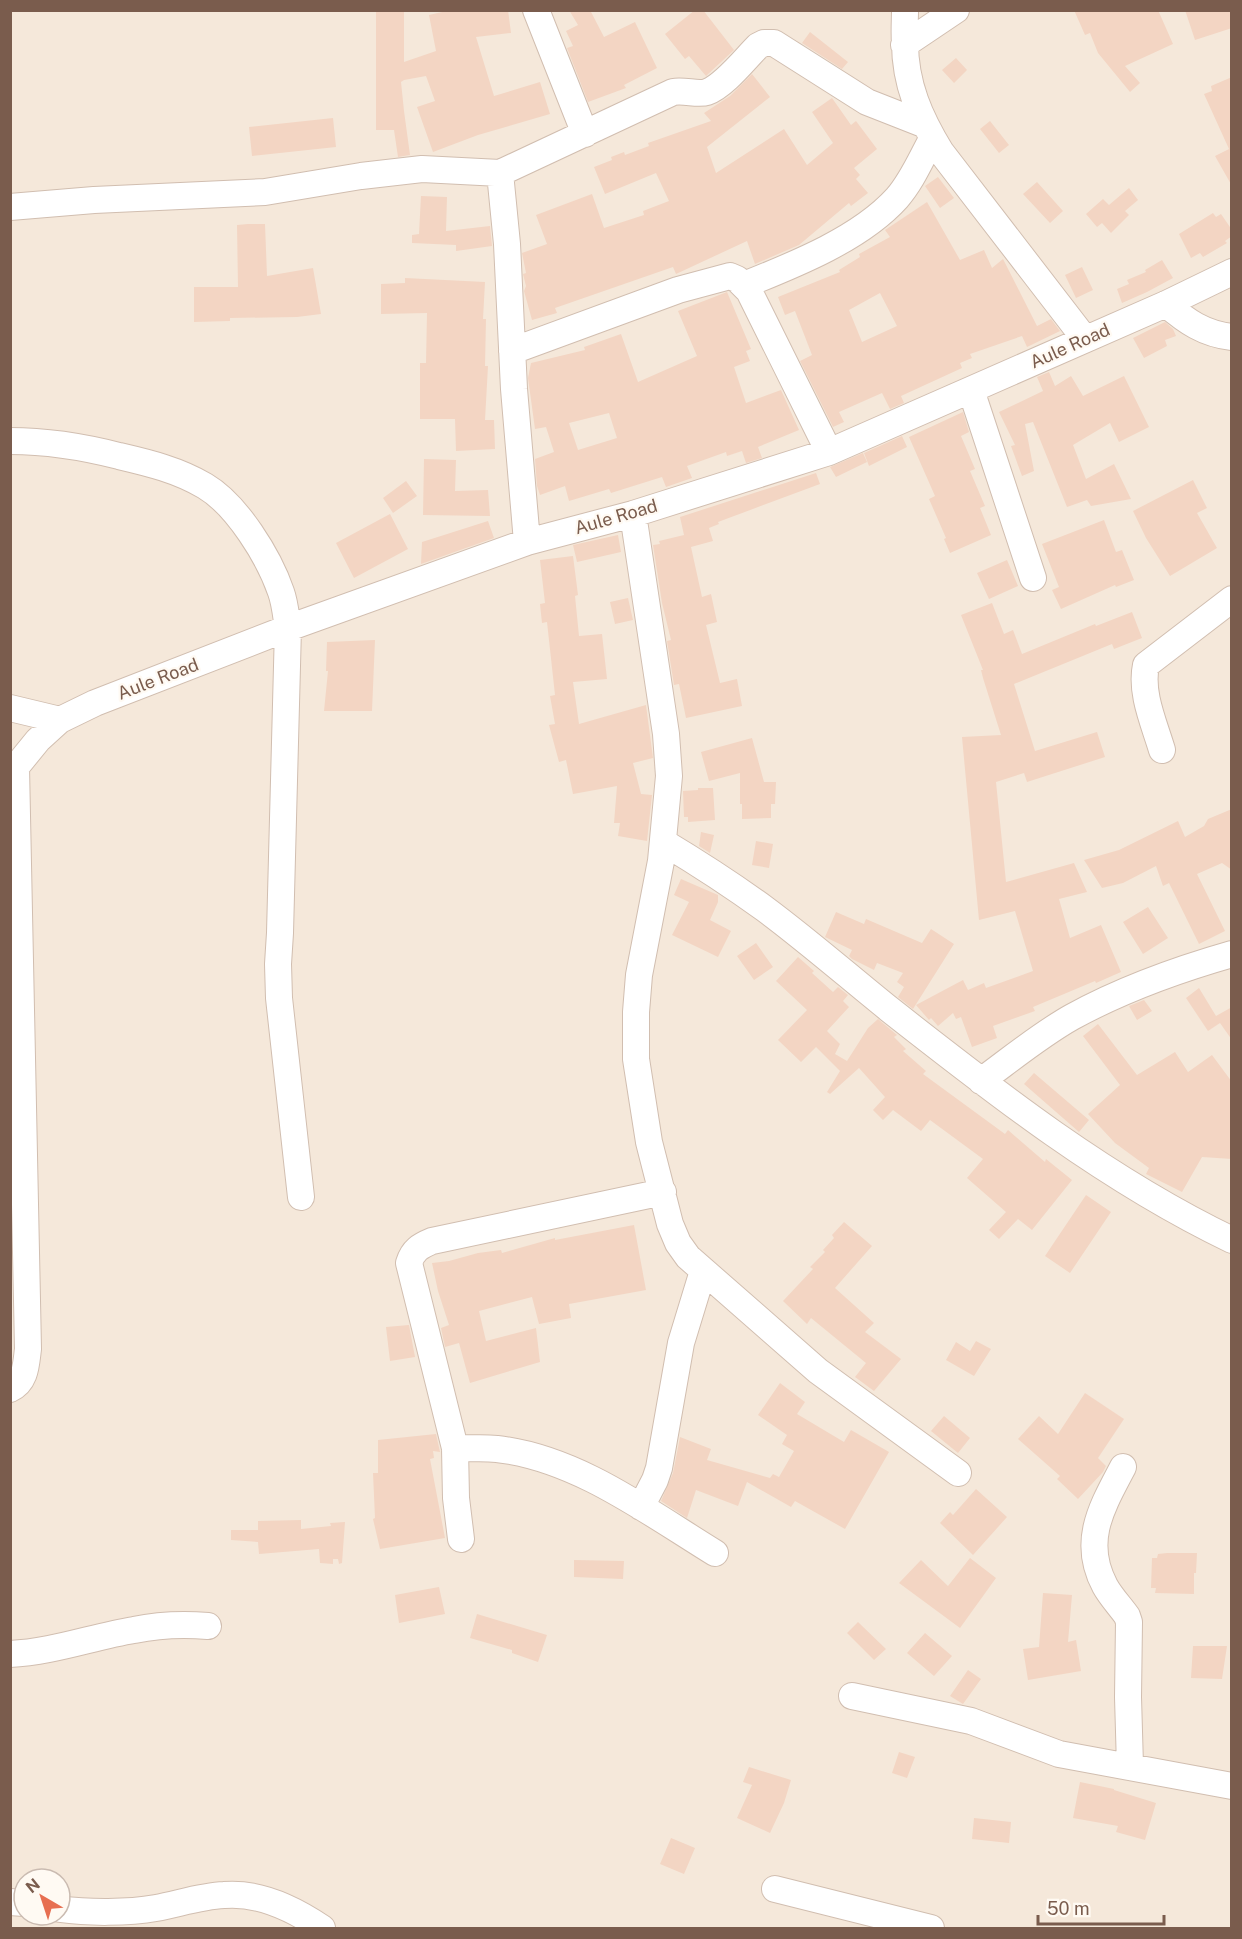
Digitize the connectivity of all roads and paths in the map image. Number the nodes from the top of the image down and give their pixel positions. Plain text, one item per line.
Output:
1 (536, 10) edge
2 (905, 10) edge
3 (956, 10) edge
4 (904, 45) junction
5 (928, 131) junction
6 (585, 134) junction
7 (500, 173) junction
8 (10, 207) edge
9 (1232, 272) edge
10 (744, 285) junction
11 (1166, 304) junction
12 (1232, 337) edge
13 (1085, 339) junction
14 (512, 351) junction
15 (971, 390) junction
16 (10, 441) edge
17 (829, 452) junction
18 (633, 514) junction
19 (527, 542) junction
20 (1034, 578) dead end
21 (1232, 599) edge
22 (288, 628) junction
23 (10, 708) edge
24 (60, 720) junction
25 (1162, 750) dead end
26 (13, 769) edge
27 (663, 842) junction
28 (1232, 954) edge
29 (981, 1081) junction
30 (17, 1113) edge
31 (663, 1192) junction
32 (301, 1197) dead end
33 (1232, 1240) edge
34 (703, 1271) junction
35 (10, 1389) edge
36 (455, 1448) junction
37 (1123, 1467) dead end
38 (958, 1473) dead end
39 (641, 1507) junction
40 (461, 1539) dead end
41 (715, 1553) dead end
42 (208, 1626) dead end
43 (10, 1654) edge
44 (852, 1696) dead end
45 (1131, 1766) junction
46 (1232, 1786) edge
47 (775, 1889) dead end
48 (72, 1915) edge
49 (322, 1929) edge
50 (931, 1929) edge

1 - 6 street
2 - 4 street
3 - 4 street
4 - 5 street
5 - 6 street
5 - 10 street
5 - 13 street
6 - 7 street
7 - 8 street
7 - 14 street
9 - 11 street, Aule Road
10 - 14 street
10 - 17 street
11 - 12 street
11 - 13 street, Aule Road
13 - 15 street, Aule Road
14 - 19 street
15 - 17 street, Aule Road
15 - 20 street
16 - 22 street
17 - 18 street, Aule Road
18 - 19 street, Aule Road
18 - 27 street
19 - 22 street, Aule Road
21 - 25 street
22 - 24 street, Aule Road
22 - 32 street
23 - 24 street
24 - 26 street, Aule Road
26 - 30 street
27 - 29 street
27 - 31 street
28 - 29 street
29 - 33 street
30 - 35 street
31 - 34 street
31 - 36 street
34 - 38 street
34 - 39 street
36 - 39 street
36 - 40 street
37 - 45 street
39 - 41 street
42 - 43 street
44 - 45 street
45 - 46 street
47 - 50 street
48 - 49 street

